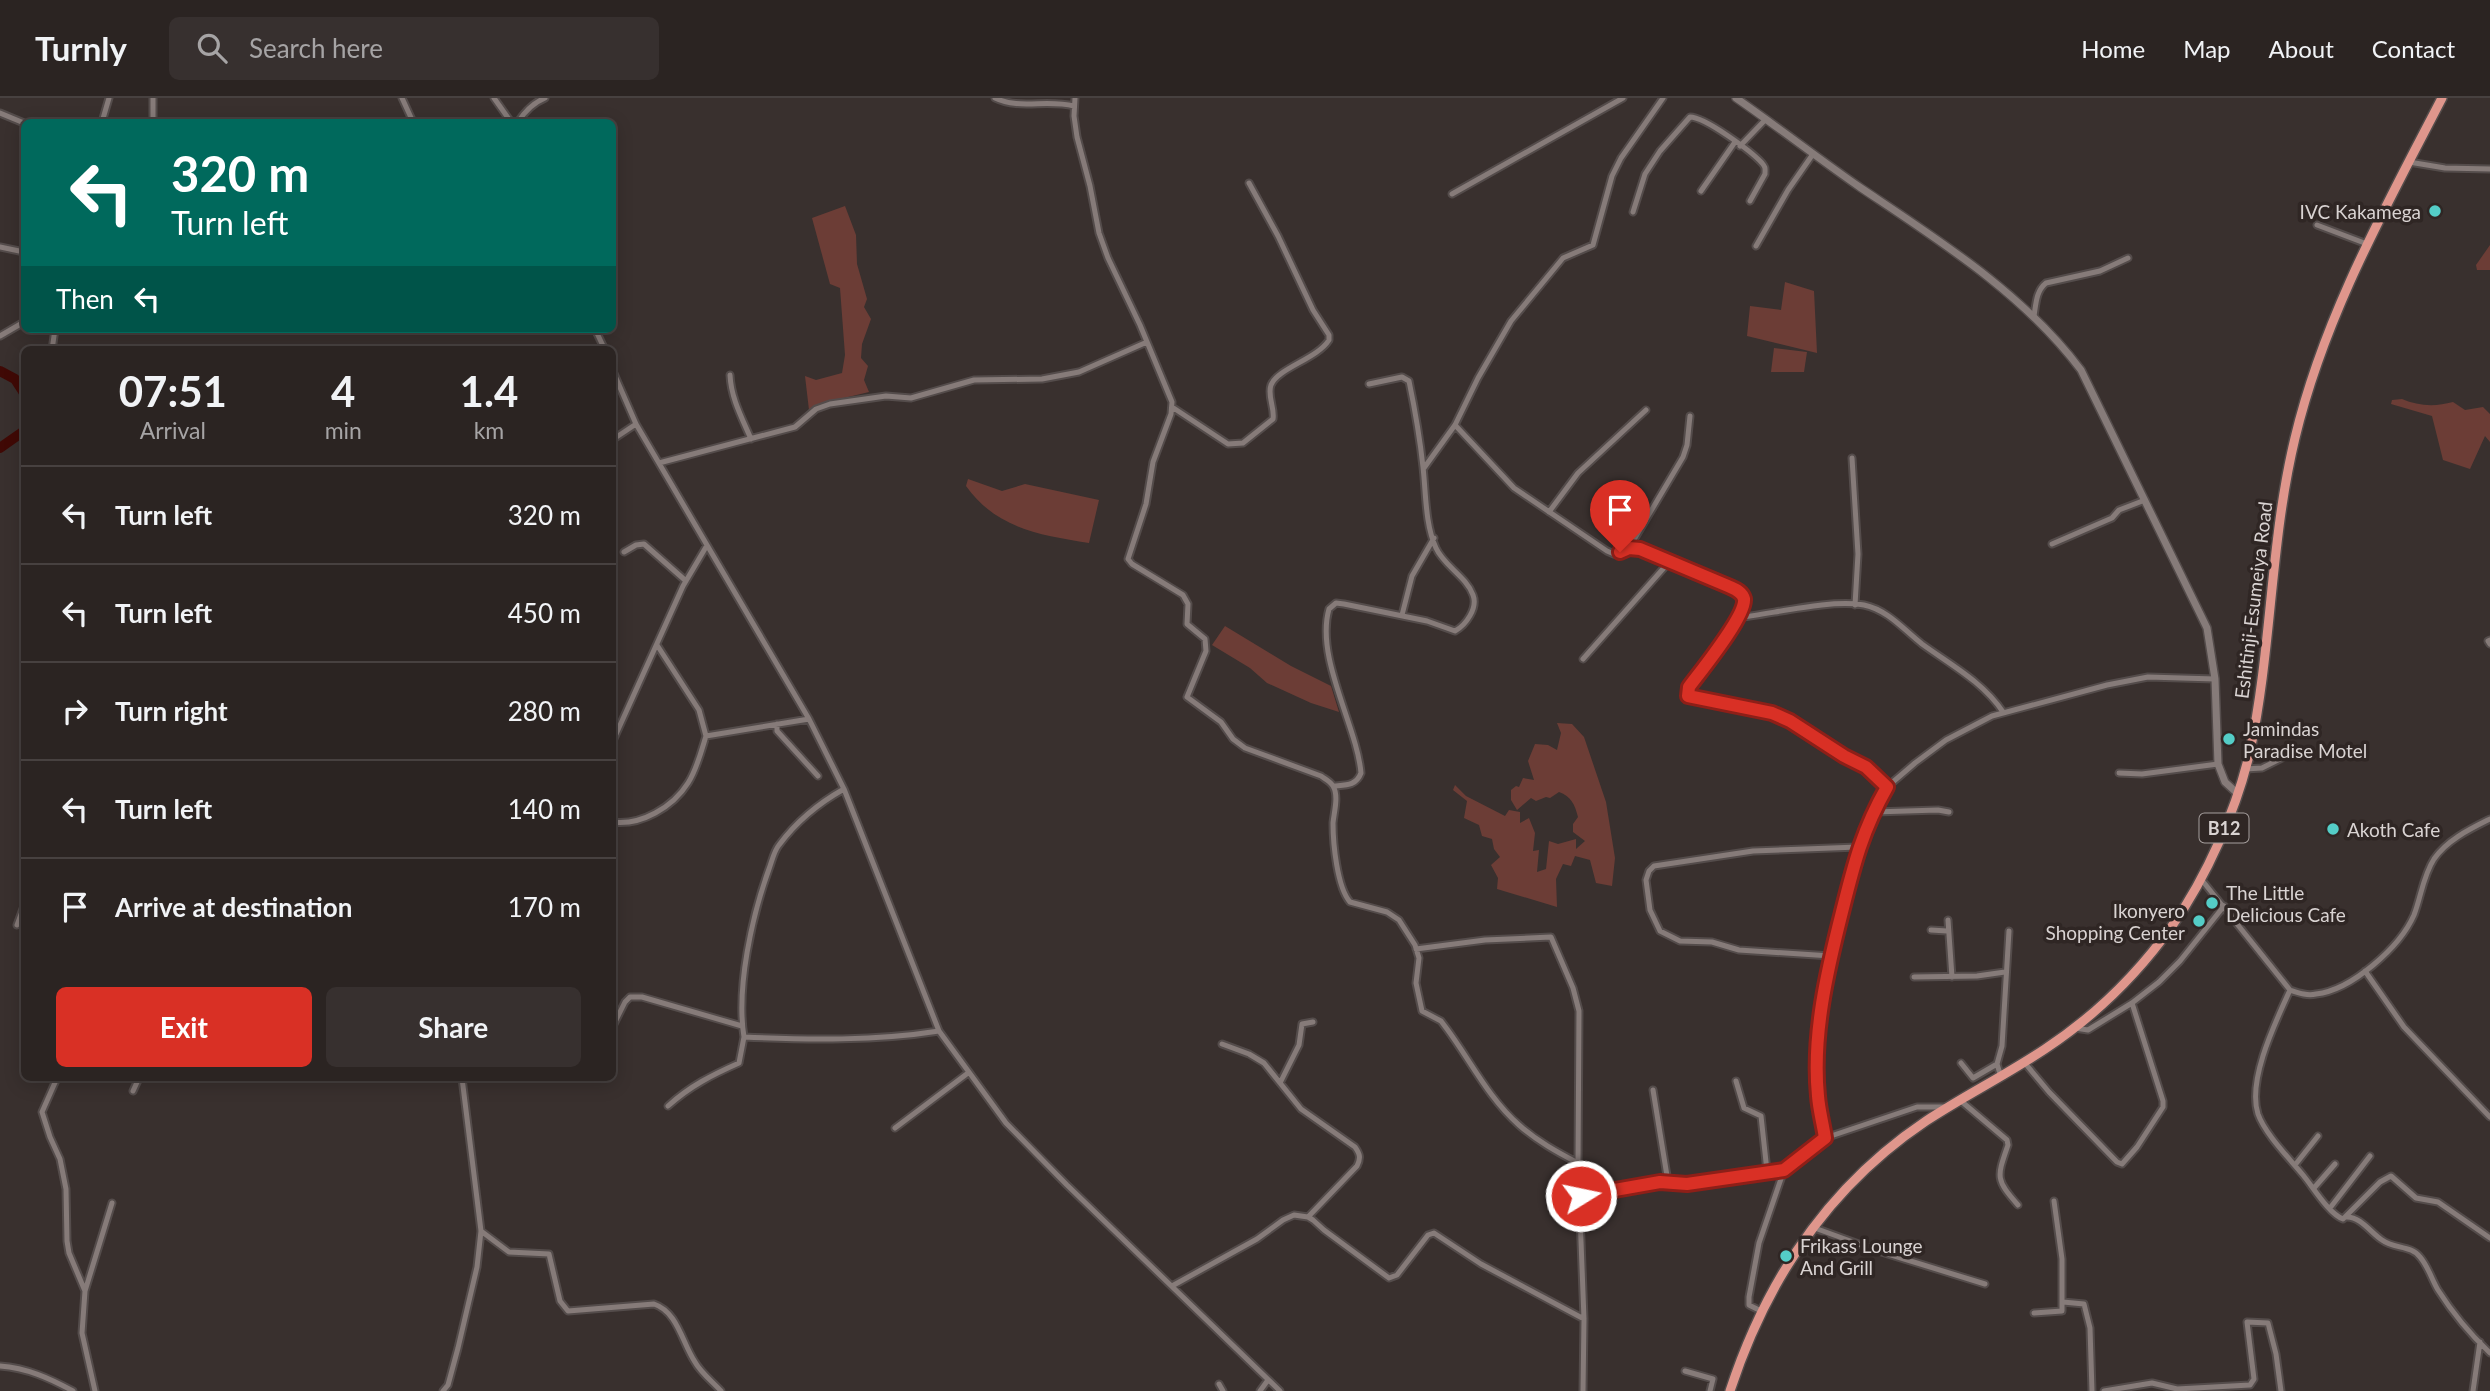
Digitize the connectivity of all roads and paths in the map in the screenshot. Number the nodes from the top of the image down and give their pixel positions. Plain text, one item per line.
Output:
1 (109, 98) edge
2 (153, 98) edge
3 (402, 98) edge
4 (494, 98) edge
5 (545, 98) edge
6 (995, 98) edge
7 (1075, 98) edge
8 (1622, 98) edge
9 (1663, 98) edge
10 (1736, 98) edge
11 (2441, 98) edge
12 (1074, 106) junction
13 (0, 113) edge
14 (103, 119) edge
15 (153, 119) edge
16 (412, 119) edge
17 (509, 119) edge
18 (521, 119) edge
19 (1766, 119) junction
20 (21, 122) edge
21 (1738, 144) junction
22 (1813, 154) junction
23 (2409, 162) junction
24 (2490, 169) edge
25 (1249, 183) dead end
26 (1701, 191) dead end
27 (1452, 194) dead end
28 (1750, 201) dead end
29 (1633, 212) dead end
30 (2317, 225) dead end
31 (2367, 244) junction
32 (1756, 246) dead end
33 (0, 247) edge
34 (21, 250) edge
35 (2128, 258) dead end
36 (2034, 316) junction
37 (21, 325) edge
38 (0, 336) edge
39 (1147, 342) junction
40 (730, 375) dead end
41 (616, 378) edge
42 (1369, 384) dead end
43 (1172, 407) junction
44 (1646, 410) dead end
45 (1690, 416) dead end
46 (636, 424) junction
47 (1455, 425) junction
48 (616, 437) edge
49 (751, 439) junction
50 (1852, 458) dead end
51 (659, 463) junction
52 (1424, 468) junction
53 (2145, 500) junction
54 (1549, 512) junction
55 (1434, 538) junction
56 (2052, 544) dead end
57 (706, 547) junction
58 (1629, 548) junction
59 (625, 552) dead end
60 (1670, 561) junction
61 (686, 581) junction
62 (1854, 605) junction
63 (1402, 615) junction
64 (1736, 618) junction
65 (657, 645) junction
66 (1583, 659) dead end
67 (2215, 679) junction
68 (2003, 712) junction
69 (808, 719) junction
70 (777, 724) junction
71 (616, 734) edge
72 (706, 736) junction
73 (2290, 754) dead end
74 (2218, 764) junction
75 (2245, 769) junction
76 (2119, 773) dead end
77 (817, 776) dead end
78 (1334, 786) junction
79 (1887, 787) junction
80 (844, 789) junction
81 (2237, 793) junction
82 (1874, 811) junction
83 (1949, 812) dead end
84 (2490, 819) edge
85 (616, 822) edge
86 (1858, 847) junction
87 (2201, 879) junction
88 (2224, 906) junction
89 (21, 916) edge
90 (1948, 920) dead end
91 (18, 925) dead end
92 (1931, 930) dead end
93 (1947, 931) junction
94 (2008, 931) dead end
95 (1416, 949) junction
96 (1831, 956) junction
97 (2365, 971) junction
98 (2005, 972) junction
99 (1914, 977) dead end
100 (1952, 977) junction
101 (2290, 990) junction
102 (2132, 1003) junction
103 (616, 1020) edge
104 (1313, 1022) dead end
105 (742, 1026) junction
106 (2075, 1028) junction
107 (940, 1031) junction
108 (744, 1037) junction
109 (1222, 1044) dead end
110 (2024, 1062) junction
111 (1961, 1063) dead end
112 (1997, 1064) junction
113 (968, 1073) junction
114 (2001, 1077) junction
115 (56, 1081) edge
116 (138, 1081) edge
117 (462, 1081) edge
118 (1736, 1081) dead end
119 (1280, 1083) junction
120 (1653, 1090) dead end
121 (134, 1091) dead end
122 (1961, 1101) junction
123 (668, 1106) dead end
124 (1950, 1107) junction
125 (2490, 1117) edge
126 (895, 1128) dead end
127 (2318, 1136) dead end
128 (1825, 1138) junction
129 (2370, 1156) dead end
130 (1578, 1163) junction
131 (2335, 1164) dead end
132 (2295, 1165) junction
133 (1784, 1170) junction
134 (1767, 1171) junction
135 (1668, 1182) junction
136 (2314, 1188) junction
137 (1581, 1196) junction
138 (2054, 1201) dead end
139 (113, 1203) dead end
140 (2018, 1205) dead end
141 (2330, 1208) junction
142 (1308, 1217) junction
143 (2347, 1217) junction
144 (1812, 1227) junction
145 (481, 1231) junction
146 (2490, 1238) edge
147 (1985, 1284) dead end
148 (1172, 1286) junction
149 (85, 1291) junction
150 (2063, 1302) junction
151 (1761, 1311) junction
152 (2034, 1313) dead end
153 (1584, 1319) junction
154 (2480, 1342) junction
155 (2490, 1353) edge
156 (0, 1366) edge
157 (1685, 1371) dead end
158 (1268, 1380) junction
159 (1219, 1384) dead end
160 (2233, 1389) edge
161 (73, 1391) edge
162 (95, 1391) edge
163 (443, 1391) edge
164 (721, 1391) edge
165 (1223, 1391) edge
166 (1260, 1391) edge
167 (1280, 1391) edge
168 (1583, 1391) edge
169 (1710, 1391) edge
170 (1730, 1391) edge
171 (2092, 1391) edge
172 (2104, 1391) edge
173 (2281, 1391) edge
174 (2473, 1391) edge

1 - 14 street
2 - 15 street
3 - 16 street
4 - 17 street
5 - 18 street
6 - 12 street
7 - 12 street
8 - 27 street
9 - 47 street
10 - 19 street
11 - 23 highway, Eshitinji-Esumeiya Road / B12
12 - 39 street
13 - 20 street
19 - 21 street
19 - 22 street
21 - 26 street
21 - 28 street
21 - 29 street
22 - 32 street
22 - 36 street
23 - 24 street
23 - 31 highway, Eshitinji-Esumeiya Road / B12
25 - 43 street
30 - 31 street
31 - 75 highway, Eshitinji-Esumeiya Road / B12
33 - 34 street
35 - 36 street
36 - 53 street
37 - 38 street
39 - 43 street
39 - 49 street
40 - 49 street
41 - 46 street
42 - 52 street
43 - 78 street
44 - 54 street
45 - 58 street
46 - 48 street
46 - 51 street
47 - 52 street
47 - 54 street
49 - 51 street
50 - 62 street
51 - 57 street
52 - 55 street
53 - 56 street
53 - 67 street
54 - 58 street
55 - 63 street
55 - 63 street
57 - 61 street
57 - 69 street
58 - 60 street
59 - 61 street
60 - 64 street
60 - 66 street
61 - 65 street
62 - 64 street
62 - 68 street
63 - 78 street
64 - 79 street
65 - 71 street
65 - 72 street
67 - 68 street
67 - 74 street
68 - 79 street
69 - 70 street
69 - 80 street
70 - 72 street
70 - 77 street
72 - 85 street
73 - 75 street
74 - 76 street
74 - 81 street
75 - 81 highway, Eshitinji-Esumeiya Road / B12
78 - 95 street
79 - 82 street
80 - 105 street
80 - 107 street
81 - 87 highway, Eshitinji-Esumeiya Road / B12
82 - 83 street
82 - 86 street
84 - 97 street
86 - 96 street
86 - 96 street
87 - 88 street
87 - 106 highway, Eshitinji-Esumeiya Road / B12
88 - 101 street
88 - 102 street
89 - 91 street
90 - 93 street
92 - 93 street
93 - 100 street
94 - 98 street
95 - 130 street
95 - 130 street
96 - 128 street
97 - 101 street
97 - 125 street
98 - 100 street
98 - 112 street
99 - 100 street
101 - 132 street
102 - 106 street
102 - 110 street
103 - 105 street
104 - 119 street
105 - 108 street
106 - 110 highway, Eshitinji-Esumeiya Road / B12
107 - 108 street
107 - 113 street
108 - 123 street
109 - 119 street
110 - 114 highway, Eshitinji-Esumeiya Road / B12
111 - 112 street
112 - 114 street
113 - 126 street
113 - 148 street
114 - 122 highway, Eshitinji-Esumeiya Road / B12
115 - 149 street
116 - 121 street
117 - 145 street
118 - 134 street
119 - 142 street
120 - 135 street
122 - 124 highway, Eshitinji-Esumeiya Road / B12
122 - 140 street
124 - 128 street
124 - 144 highway, Eshitinji-Esumeiya Road / B12
127 - 132 street
128 - 133 street
129 - 141 street
130 - 137 street
131 - 136 street
132 - 136 street
133 - 134 street
133 - 151 street
134 - 135 street
135 - 137 street
136 - 141 street
137 - 153 street
138 - 150 street
139 - 149 street
141 - 143 street
142 - 148 street
142 - 153 street
143 - 146 street
143 - 154 street
144 - 147 street
144 - 151 highway, Eshitinji-Esumeiya Road / B12
145 - 163 street
145 - 164 street
148 - 158 street
149 - 162 street
150 - 152 street
150 - 171 street
151 - 170 highway, Eshitinji-Esumeiya Road / B12
153 - 168 street
154 - 155 street
154 - 174 street
156 - 161 street
157 - 169 street
158 - 166 street
158 - 167 street
159 - 165 street
160 - 172 street
160 - 173 street

